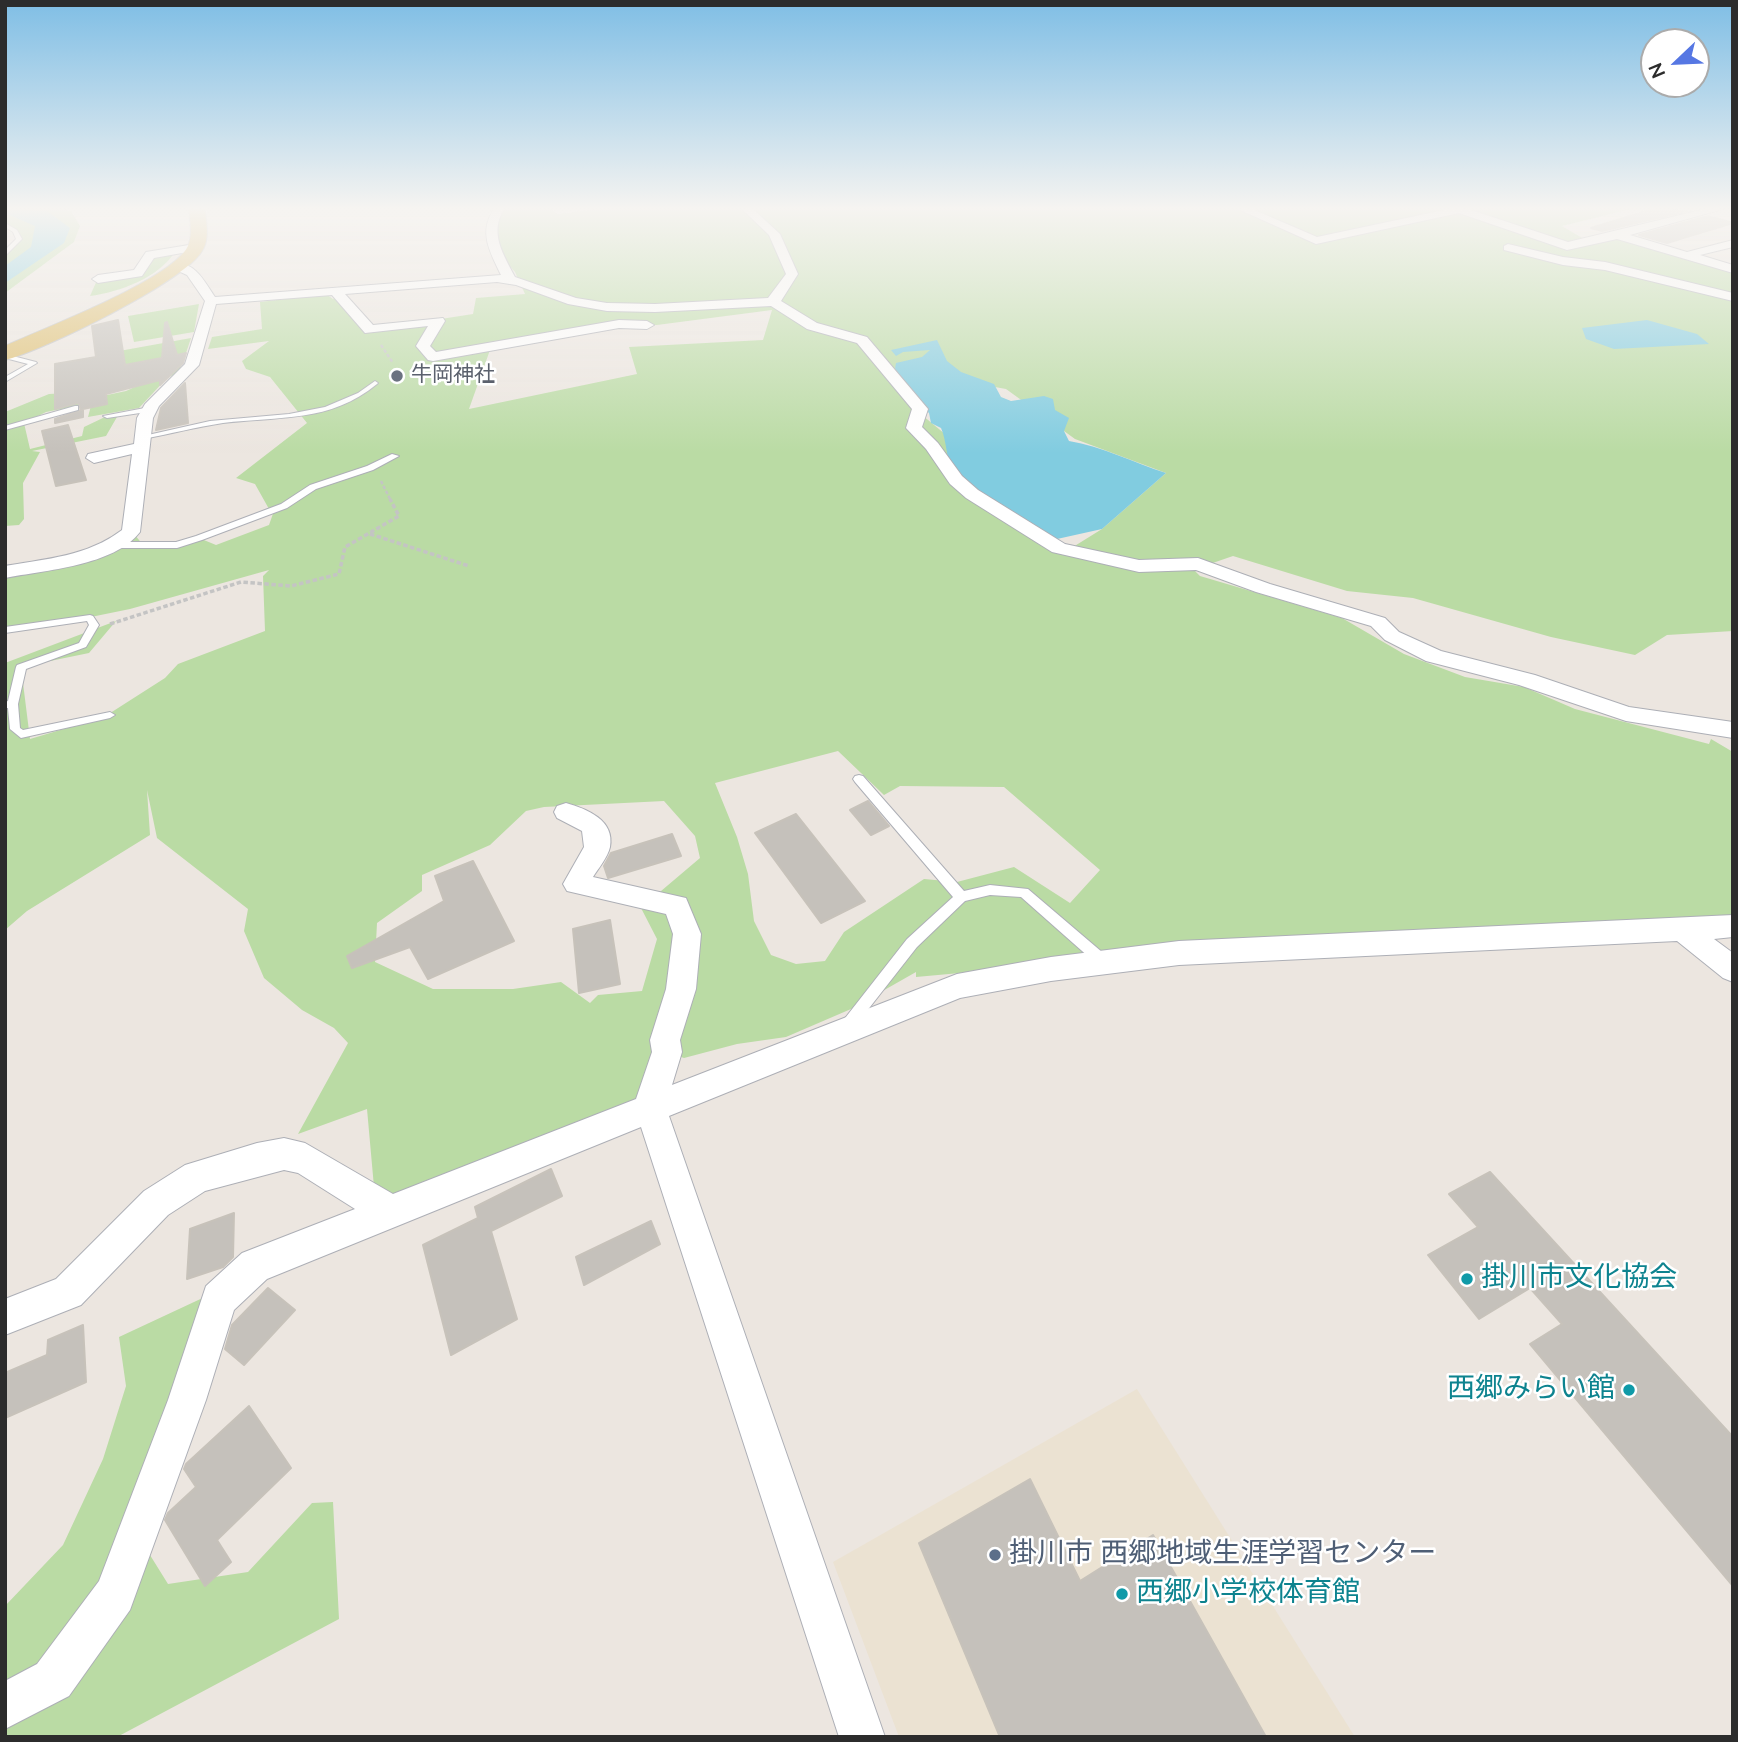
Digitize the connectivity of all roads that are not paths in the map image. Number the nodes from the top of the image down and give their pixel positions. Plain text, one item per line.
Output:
1 (140, 290) edge
2 (204, 290) edge
3 (344, 290) edge
4 (542, 290) edge
5 (780, 290) edge
6 (1705, 290) edge
7 (335, 291) junction
8 (1733, 297) edge
9 (211, 301) junction
10 (780, 305) junction
11 (682, 321) dead end
12 (657, 325) dead end
13 (5, 355) edge
14 (5, 380) edge
15 (375, 383) dead end
16 (75, 408) dead end
17 (150, 409) junction
18 (107, 416) dead end
19 (5, 428) edge
20 (142, 442) junction
21 (395, 456) dead end
22 (94, 458) dead end
23 (116, 545) junction
24 (5, 572) edge
25 (5, 630) edge
26 (9, 704) edge
27 (110, 715) dead end
28 (1733, 730) edge
29 (859, 779) dead end
30 (566, 812) dead end
31 (961, 897) junction
32 (1733, 926) edge
33 (1683, 930) junction
34 (1104, 963) junction
35 (1733, 970) edge
36 (842, 1032) junction
37 (651, 1110) junction
38 (390, 1212) junction
39 (5, 1317) edge
40 (5, 1706) edge
41 (862, 1737) edge

1 - 13 main road
2 - 9 street
3 - 7 street
4 - 10 street
5 - 10 street
6 - 8 street
7 - 9 street
7 - 12 street
9 - 17 street
10 - 11 street
10 - 28 street
13 - 14 lane
15 - 20 lane
16 - 19 lane
17 - 18 lane
17 - 20 street
20 - 22 street
20 - 23 street
21 - 23 lane
23 - 24 street
25 - 26 lane
26 - 27 lane
29 - 31 lane
30 - 37 street
31 - 34 lane
31 - 36 lane
32 - 33 street
33 - 34 street
33 - 35 street
34 - 36 street
36 - 37 street
37 - 38 street
37 - 41 street
38 - 39 street
38 - 40 street

